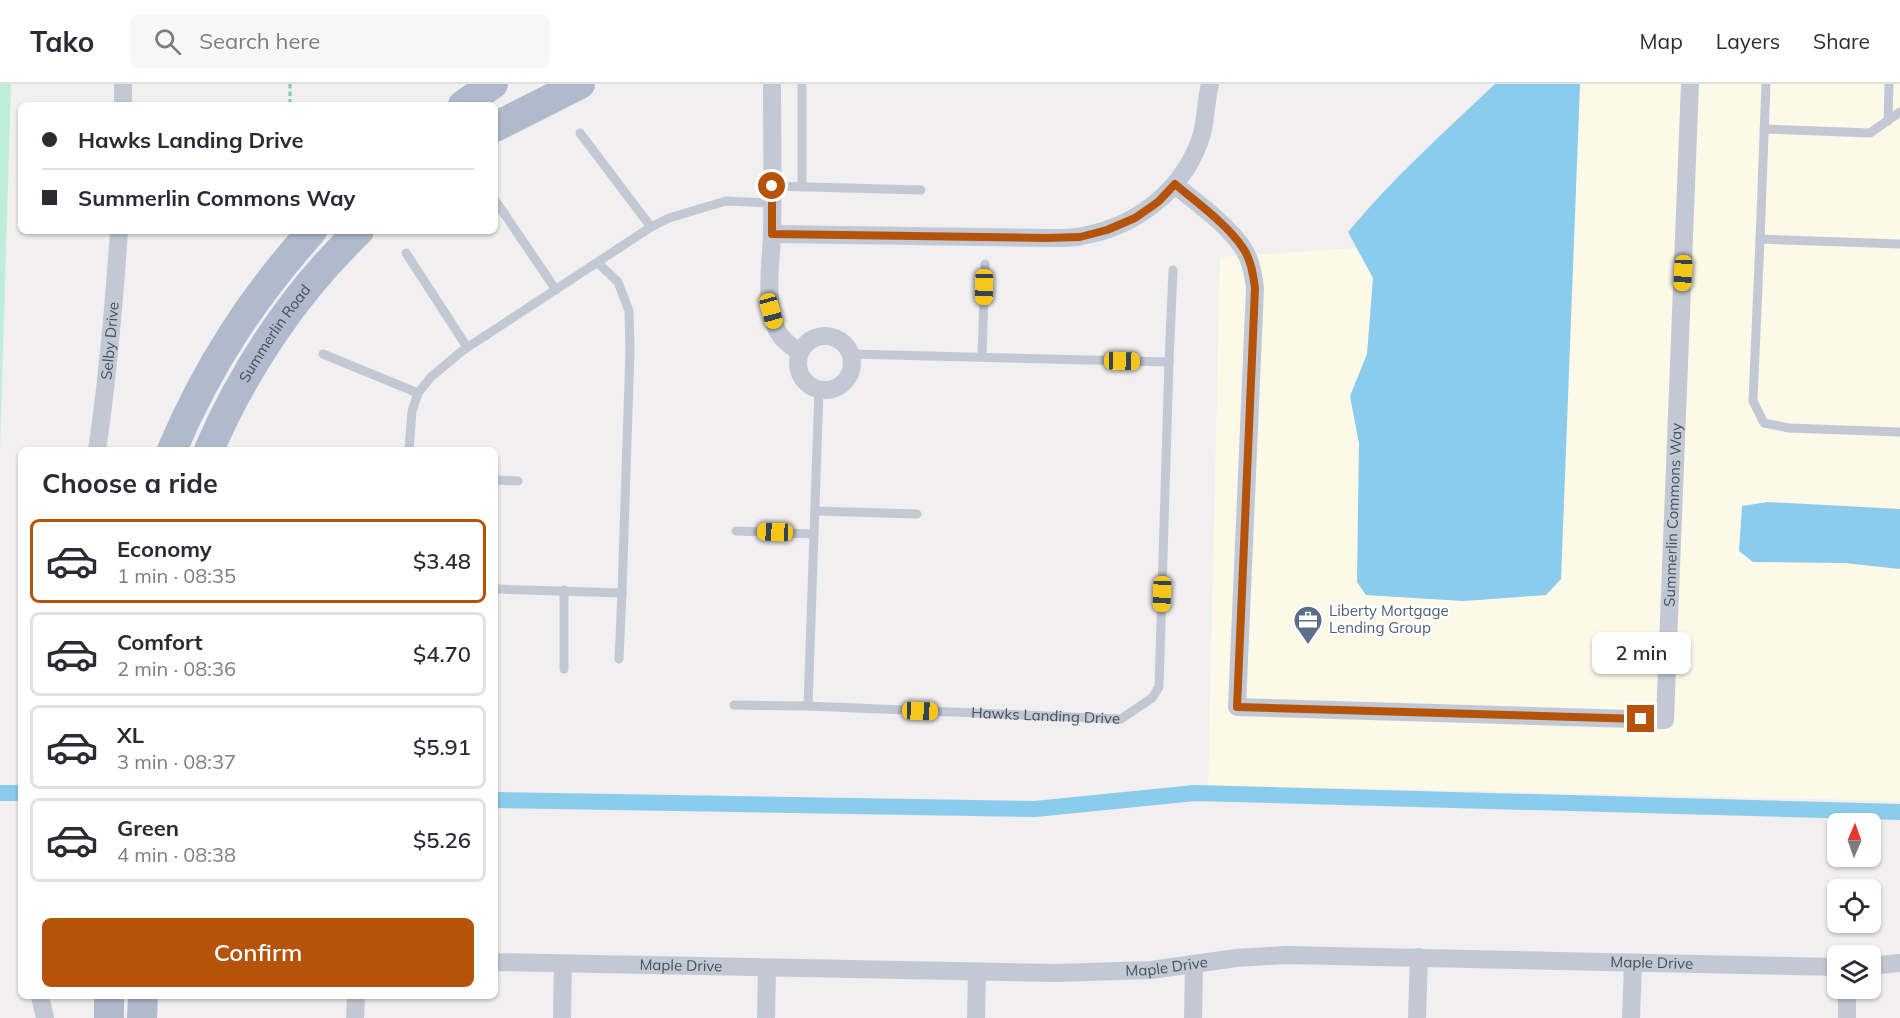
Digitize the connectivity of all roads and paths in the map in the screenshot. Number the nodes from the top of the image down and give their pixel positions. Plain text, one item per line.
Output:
1 (123, 84) edge
2 (290, 84) edge
3 (493, 84) edge
4 (580, 84) edge
5 (772, 84) edge
6 (802, 84) edge
7 (1210, 84) edge
8 (1690, 84) edge
9 (1766, 84) edge
10 (1889, 84) edge
11 (123, 102) edge
12 (290, 102) edge
13 (467, 102) edge
14 (1900, 112) edge
15 (1888, 121) junction
16 (498, 125) edge
17 (1764, 129) junction
18 (579, 134) dead end
19 (1175, 184) junction
20 (802, 187) junction
21 (921, 190) dead end
22 (772, 194) junction
23 (498, 204) edge
24 (651, 227) junction
25 (119, 234) edge
26 (309, 234) edge
27 (356, 234) edge
28 (772, 234) junction
29 (1760, 239) junction
30 (1900, 244) edge
31 (406, 253) dead end
32 (598, 263) junction
33 (985, 264) dead end
34 (1173, 270) dead end
35 (556, 290) junction
36 (467, 347) junction
37 (799, 352) junction
38 (323, 354) dead end
39 (851, 354) junction
40 (982, 357) junction
41 (1169, 362) junction
42 (819, 390) junction
43 (417, 393) junction
44 (1900, 432) edge
45 (97, 447) edge
46 (173, 447) edge
47 (210, 447) edge
48 (409, 447) edge
49 (498, 480) edge
50 (518, 482) dead end
51 (815, 511) junction
52 (917, 514) dead end
53 (736, 531) dead end
54 (814, 534) junction
55 (498, 589) edge
56 (564, 590) junction
57 (622, 592) junction
58 (619, 659) dead end
59 (564, 669) dead end
60 (734, 705) dead end
61 (808, 706) junction
62 (1419, 957) junction
63 (498, 962) edge
64 (1633, 963) junction
65 (1900, 963) edge
66 (563, 964) junction
67 (1194, 964) junction
68 (1881, 965) edge
69 (1827, 967) edge
70 (767, 968) junction
71 (977, 972) junction
72 (41, 999) edge
73 (109, 999) edge
74 (143, 999) edge
75 (356, 999) edge
76 (1848, 999) edge
77 (45, 1018) edge
78 (109, 1018) edge
79 (142, 1018) edge
80 (355, 1018) edge
81 (562, 1018) edge
82 (766, 1018) edge
83 (976, 1018) edge
84 (1193, 1018) edge
85 (1417, 1018) edge
86 (1631, 1018) edge
87 (1847, 1018) edge

1 - 11 street
2 - 12 path
3 - 13 main road
4 - 16 main road
5 - 22 street
6 - 20 lane
7 - 19 street
8 - 19 street, Summerlin Commons Way
9 - 17 lane
10 - 15 lane
14 - 15 lane
15 - 17 lane
17 - 29 lane
18 - 24 lane
19 - 28 street
20 - 21 lane
20 - 22 lane
22 - 24 lane
22 - 28 street
23 - 35 lane
24 - 32 lane
25 - 45 street, Selby Drive
26 - 46 main road
27 - 47 main road, Summerlin Road
28 - 37 street
29 - 30 lane
29 - 44 lane
31 - 36 lane
32 - 35 lane
32 - 57 lane
33 - 40 lane
34 - 41 lane, Hawks Landing Drive
35 - 36 lane
36 - 43 lane
37 - 39 street
37 - 42 street
38 - 43 lane
39 - 40 lane
39 - 42 street
40 - 41 lane
41 - 61 lane, Hawks Landing Drive
42 - 51 lane
43 - 48 lane
49 - 50 lane
51 - 52 lane
51 - 54 lane
53 - 54 lane
54 - 61 lane
55 - 56 lane
56 - 57 lane
56 - 59 lane
57 - 58 lane
60 - 61 lane, Hawks Landing Drive
62 - 64 street, Maple Drive
62 - 67 street, Maple Drive
62 - 85 street
63 - 66 street, Maple Drive
64 - 69 street, Maple Drive
64 - 86 street
65 - 68 street
66 - 70 street, Maple Drive
66 - 81 street
67 - 71 street, Maple Drive
67 - 84 street
70 - 71 street, Maple Drive
70 - 82 street
71 - 83 street
72 - 77 street
73 - 78 main road
74 - 79 main road
75 - 80 street
76 - 87 street

